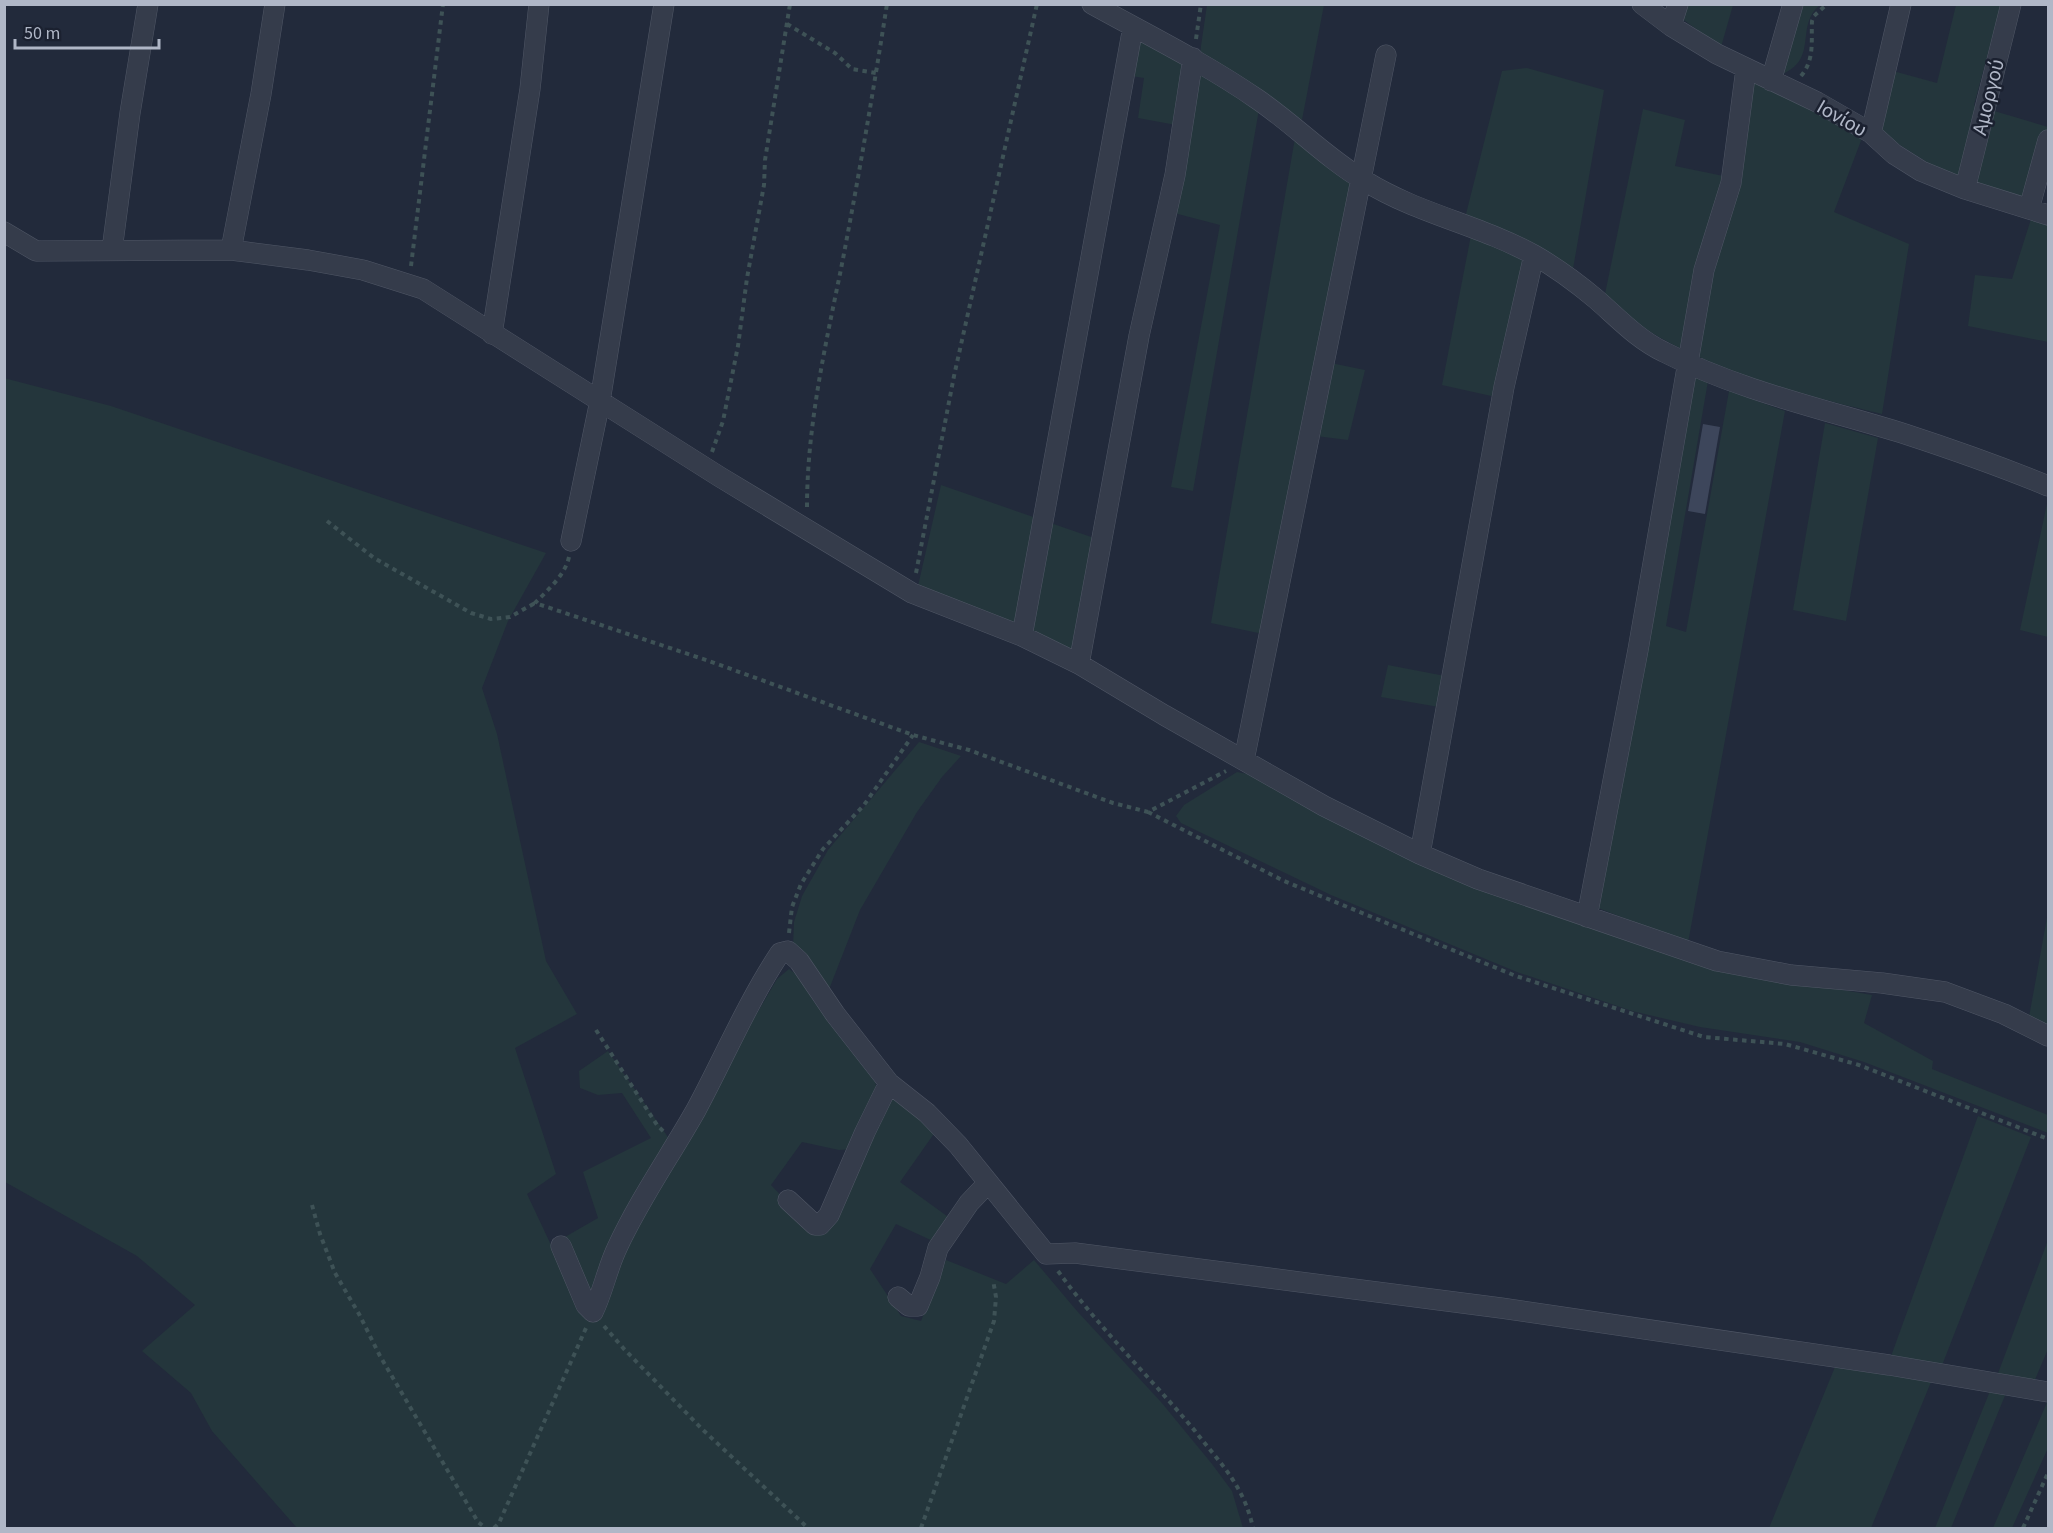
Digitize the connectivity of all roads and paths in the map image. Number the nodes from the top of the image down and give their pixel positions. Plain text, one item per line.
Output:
1 (148, 4) edge
2 (275, 4) edge
3 (443, 4) edge
4 (539, 4) edge
5 (664, 4) edge
6 (790, 4) edge
7 (887, 4) edge
8 (1037, 4) edge
9 (1092, 4) edge
10 (1201, 4) edge
11 (1642, 4) edge
12 (1677, 4) edge
13 (1793, 4) edge
14 (1827, 4) edge
15 (1901, 4) edge
16 (2011, 4) edge
17 (787, 24) junction
18 (1671, 26) junction
19 (1133, 27) junction
20 (1386, 55) dead end
21 (1193, 58) junction
22 (1746, 69) junction
23 (876, 74) junction
24 (1779, 84) junction
25 (1871, 133) junction
26 (2049, 140) edge
27 (1362, 180) junction
28 (1965, 189) junction
29 (2030, 208) junction
30 (2049, 215) edge
31 (4, 232) edge
32 (112, 250) junction
33 (231, 250) junction
34 (1534, 255) junction
35 (409, 285) junction
36 (492, 334) junction
37 (1688, 363) junction
38 (600, 401) junction
39 (707, 468) junction
40 (2049, 486) edge
41 (327, 521) dead end
42 (807, 530) junction
43 (571, 541) joint
44 (912, 593) junction
45 (535, 603) junction
46 (1022, 636) junction
47 (1079, 664) junction
48 (913, 735) junction
49 (1244, 760) junction
50 (1148, 812) junction
51 (1420, 854) junction
52 (1587, 917) junction
53 (788, 951) junction
54 (596, 1030) dead end
55 (2049, 1036) edge
56 (889, 1083) junction
57 (2049, 1139) edge
58 (674, 1144) junction
59 (987, 1184) junction
60 (788, 1200) dead end
61 (312, 1205) dead end
62 (561, 1246) dead end
63 (1046, 1254) junction
64 (993, 1280) dead end
65 (898, 1298) dead end
66 (593, 1312) junction
67 (2049, 1392) edge
68 (2049, 1473) edge
69 (486, 1528) edge
70 (494, 1528) edge
71 (808, 1528) edge
72 (921, 1528) edge
73 (1253, 1528) edge
74 (2023, 1528) edge

1 - 32 street
2 - 33 street
3 - 35 path
4 - 36 street
5 - 38 street
6 - 17 path
7 - 23 path
8 - 44 path
9 - 19 street
10 - 21 path
11 - 18 street, Ιονίου
12 - 18 street
13 - 24 street
14 - 24 path
15 - 25 street
16 - 28 street, Αμοργού
17 - 23 path
17 - 39 path
18 - 22 street, Ιονίου
19 - 21 street
19 - 46 street
20 - 27 street
21 - 27 street
21 - 47 street
22 - 24 street, Ιονίου
22 - 37 street
23 - 42 path
24 - 25 street, Ιονίου
25 - 28 street, Ιονίου
26 - 29 street
27 - 34 street
27 - 49 street
28 - 29 street, Ιονίου
29 - 30 street, Ιονίου
31 - 32 street
32 - 33 street
33 - 35 street
34 - 37 street
34 - 51 street
35 - 36 street
36 - 38 street
37 - 40 street
37 - 52 street
38 - 39 street
38 - 43 street
39 - 42 street
41 - 45 path
42 - 44 street
43 - 45 path
44 - 46 street
45 - 48 path
46 - 47 street
47 - 49 street
48 - 50 path
48 - 53 path
49 - 50 path
49 - 51 street
50 - 57 path
51 - 52 street
52 - 55 street
53 - 56 street
53 - 58 street
54 - 58 path
56 - 59 street
56 - 60 street
58 - 66 street
59 - 63 street
59 - 65 street
61 - 69 path
62 - 66 street
63 - 67 street
63 - 73 path
64 - 72 path
66 - 70 path
66 - 71 path
68 - 74 path

